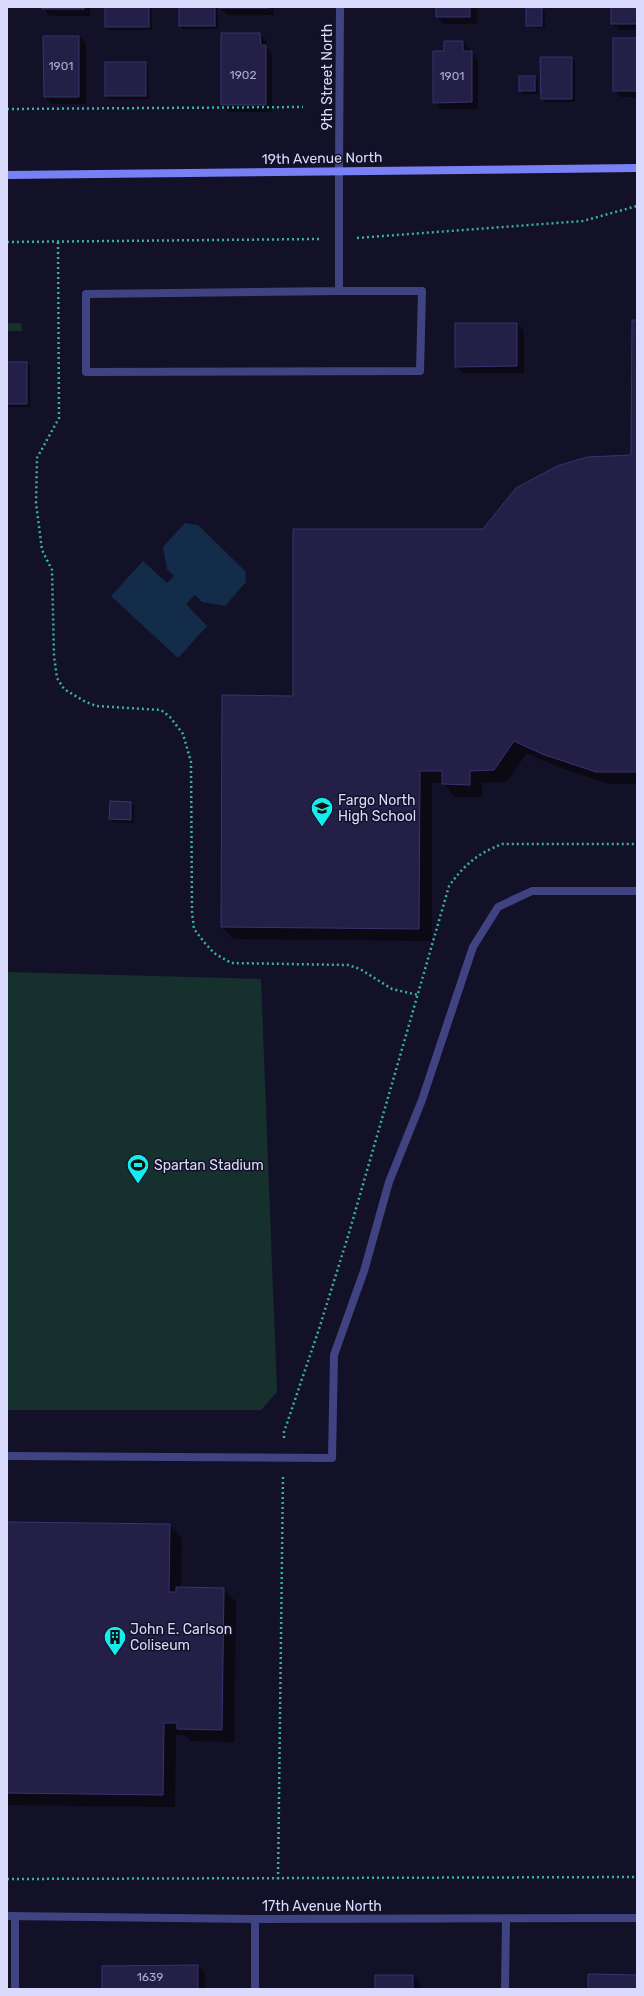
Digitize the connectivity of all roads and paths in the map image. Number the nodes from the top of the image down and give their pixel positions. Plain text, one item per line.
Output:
1 (340, 7) edge
2 (303, 107) dead end
3 (7, 109) edge
4 (637, 168) edge
5 (339, 171) junction
6 (7, 175) edge
7 (58, 242) dead end
8 (339, 292) junction
9 (637, 891) edge
10 (418, 995) dead end
11 (7, 1456) edge
12 (637, 1877) edge
13 (7, 1879) edge
14 (11, 1916) edge
15 (637, 1918) edge
16 (255, 1919) junction
17 (506, 1920) junction
18 (15, 1989) edge
19 (255, 1989) edge
20 (505, 1989) edge

1 - 5 street, 9th Street North
2 - 3 path
4 - 5 street, 19th Avenue North
5 - 6 street, 19th Avenue North
5 - 8 street, 9th Street North
7 - 10 path
8 - 8 street
9 - 11 street
12 - 13 path
14 - 16 street, 17th Avenue North
14 - 18 street
15 - 17 street, 17th Avenue North
16 - 17 street, 17th Avenue North
16 - 19 street
17 - 20 street

